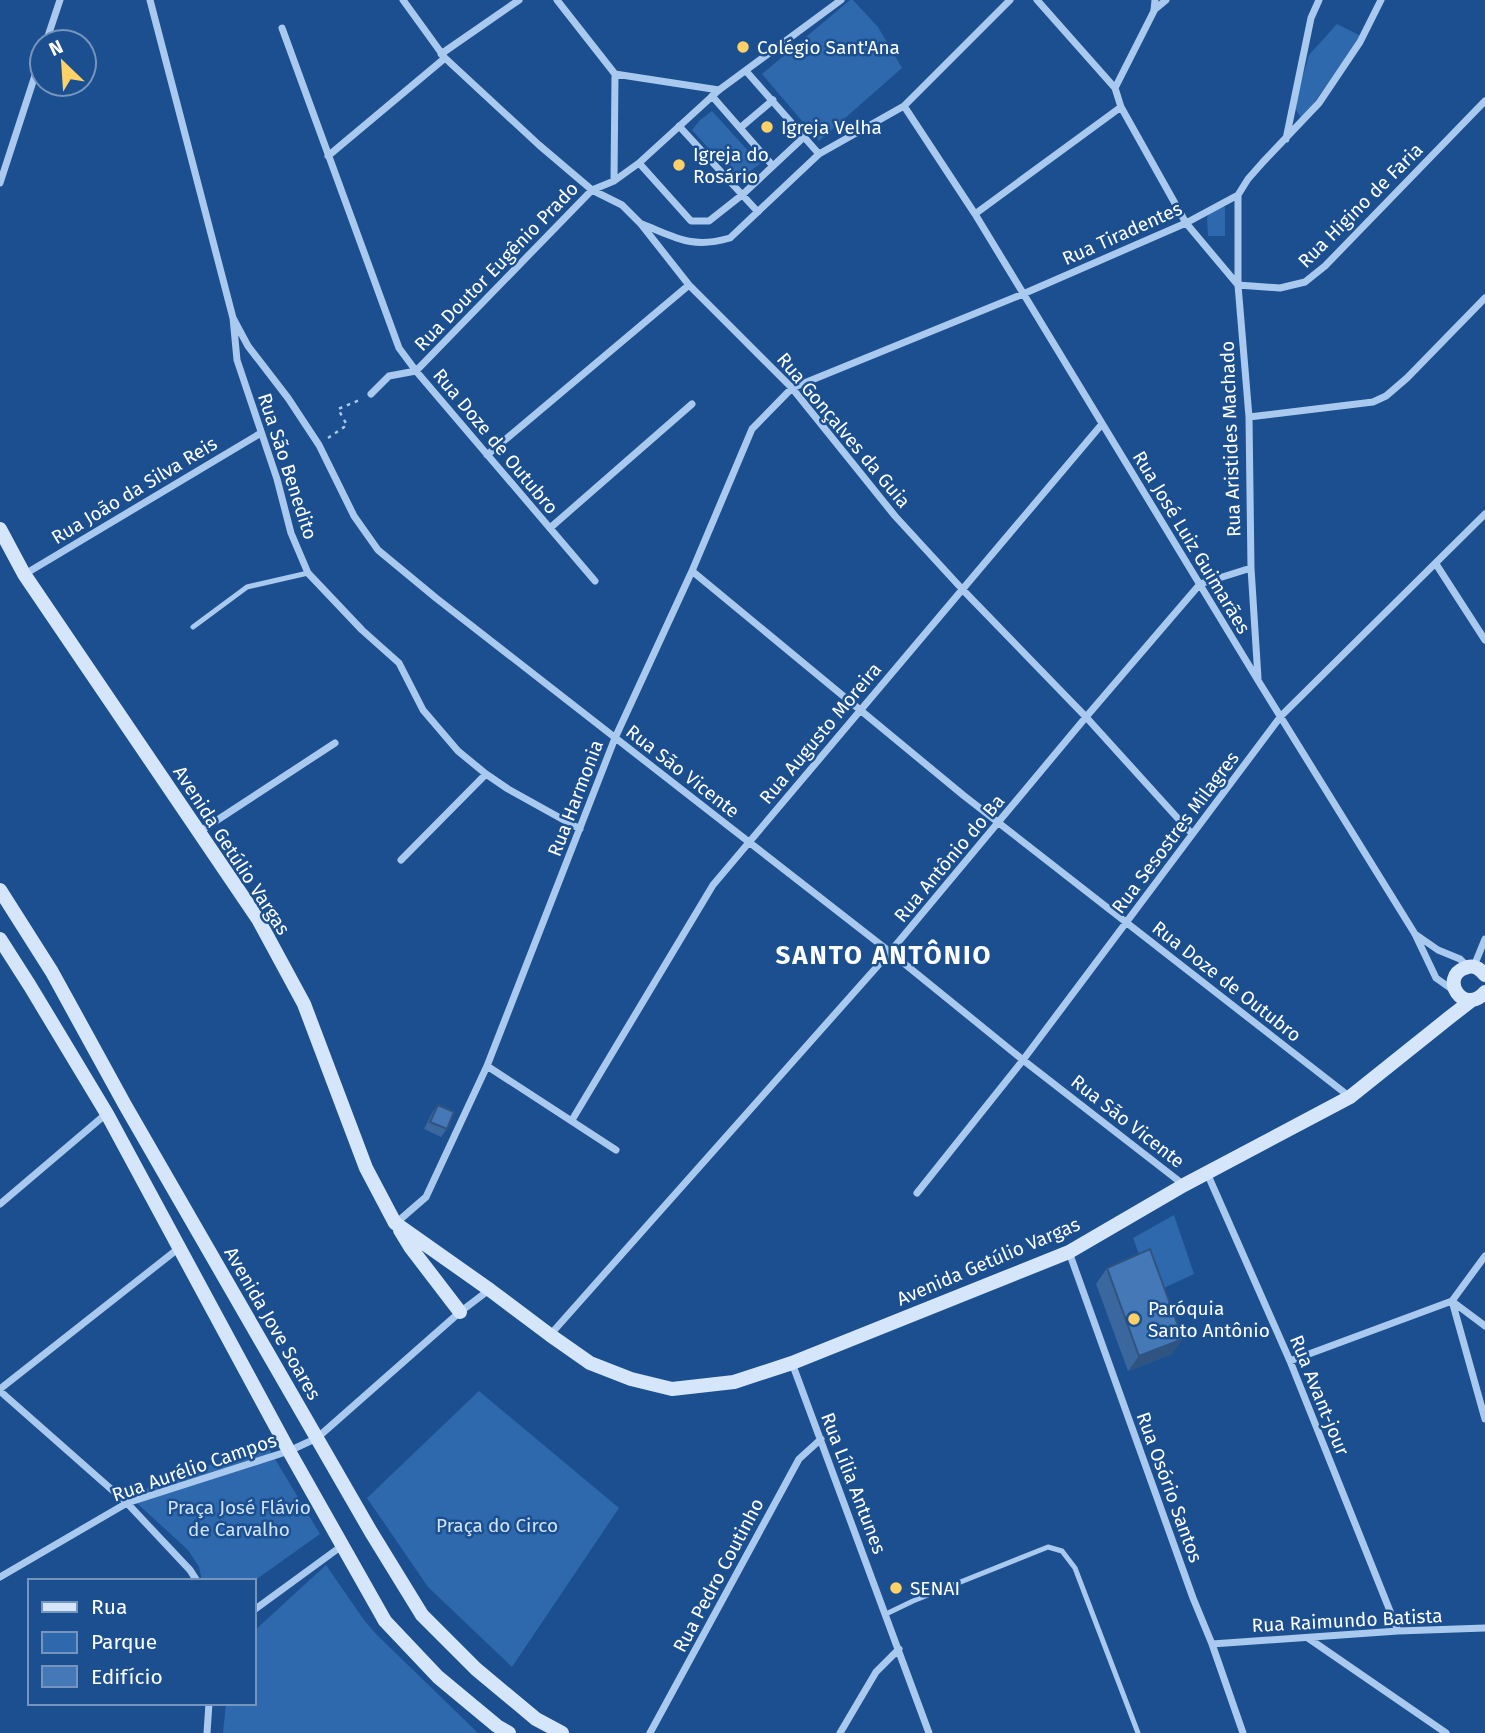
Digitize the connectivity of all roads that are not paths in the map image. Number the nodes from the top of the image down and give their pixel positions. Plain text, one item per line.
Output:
1 (60, 0) edge
2 (150, 0) edge
3 (403, 0) edge
4 (519, 0) edge
5 (557, 0) edge
6 (841, 0) edge
7 (1010, 0) edge
8 (1037, 0) edge
9 (1155, 0) edge
10 (1166, 0) edge
11 (1319, 0) edge
12 (1381, 0) edge
13 (1154, 11) junction
14 (51, 28) edge
15 (282, 28) dead end
16 (443, 56) junction
17 (746, 71) junction
18 (615, 74) junction
19 (1115, 88) junction
20 (719, 90) junction
21 (712, 96) junction
22 (28, 97) edge
23 (773, 100) junction
24 (1485, 101) edge
25 (904, 106) junction
26 (1121, 107) junction
27 (679, 126) junction
28 (740, 128) junction
29 (804, 136) junction
30 (1286, 139) junction
31 (819, 154) junction
32 (328, 156) junction
33 (639, 163) junction
34 (773, 166) junction
35 (614, 181) junction
36 (0, 183) edge
37 (593, 190) junction
38 (742, 195) junction
39 (1238, 195) junction
40 (758, 212) junction
41 (975, 214) junction
42 (1186, 223) junction
43 (642, 224) junction
44 (689, 285) junction
45 (1238, 285) junction
46 (1023, 294) junction
47 (1485, 298) edge
48 (233, 318) junction
49 (416, 371) junction
50 (792, 387) junction
51 (371, 394) road end
52 (692, 404) dead end
53 (1249, 417) junction
54 (1102, 424) junction
55 (261, 433) junction
56 (487, 455) junction
57 (1485, 514) edge
58 (550, 528) junction
59 (0, 529) edge
60 (1436, 564) junction
61 (1251, 568) junction
62 (692, 571) junction
63 (307, 573) junction
64 (24, 574) junction
65 (595, 581) dead end
66 (1200, 584) junction
67 (962, 589) junction
68 (193, 627) dead end
69 (1485, 640) edge
70 (1259, 682) junction
71 (860, 710) junction
72 (1281, 716) junction
73 (1086, 717) junction
74 (615, 738) junction
75 (335, 743) dead end
76 (486, 774) junction
77 (999, 822) junction
78 (580, 829) junction
79 (199, 832) junction
80 (1192, 834) junction
81 (748, 842) junction
82 (401, 860) dead end
83 (0, 890) edge
84 (1126, 922) junction
85 (1415, 934) junction
86 (0, 939) edge
87 (1485, 939) edge
88 (890, 952) junction
89 (1478, 969) edge
90 (1455, 991) junction
91 (1479, 996) edge
92 (1023, 1060) junction
93 (487, 1066) junction
94 (1350, 1097) junction
95 (107, 1114) junction
96 (572, 1120) junction
97 (616, 1150) dead end
98 (1207, 1173) junction
99 (1184, 1185) junction
100 (917, 1193) dead end
101 (0, 1204) edge
102 (395, 1223) junction
103 (180, 1247) junction
104 (1069, 1252) junction
105 (1485, 1256) edge
106 (490, 1290) junction
107 (1452, 1301) junction
108 (460, 1312) junction
109 (1485, 1326) edge
110 (550, 1335) junction
111 (1290, 1361) junction
112 (792, 1363) junction
113 (0, 1390) edge
114 (1485, 1419) edge
115 (317, 1438) junction
116 (821, 1439) junction
117 (289, 1451) junction
118 (127, 1503) junction
119 (343, 1545) junction
120 (0, 1577) edge
121 (196, 1579) edge
122 (256, 1609) edge
123 (886, 1614) junction
124 (1485, 1628) edge
125 (1398, 1631) junction
126 (1308, 1638) junction
127 (1212, 1644) junction
128 (900, 1649) junction
129 (209, 1705) edge
130 (207, 1733) edge
131 (509, 1733) edge
132 (562, 1733) edge
133 (650, 1733) edge
134 (840, 1733) edge
135 (929, 1733) edge
136 (1138, 1733) edge
137 (1243, 1733) edge
138 (1446, 1733) edge

1 - 14 street
2 - 48 street, Rua São Benedito
3 - 16 street, Rua Gonçalves da Guia
4 - 16 street
5 - 18 street
6 - 17 street, Rua Doutor Eugênio Prado
7 - 25 street
8 - 19 street
9 - 13 street
10 - 13 street
11 - 30 street
12 - 30 street, Rua Tiradentes
13 - 19 street
15 - 32 street, Rua Doze de Outubro
16 - 32 street
16 - 37 street, Rua Gonçalves da Guia
17 - 20 street, Rua Doutor Eugênio Prado
17 - 23 street
18 - 20 street
18 - 35 street
19 - 26 street
20 - 21 street, Rua Doutor Eugênio Prado
21 - 27 street, Rua Doutor Eugênio Prado
21 - 28 street
22 - 36 street
23 - 28 street
23 - 29 street
24 - 45 street, Rua Higino de Faria
25 - 31 street
25 - 41 street, Rua José Luiz Guimarães
26 - 41 street
26 - 42 street
27 - 33 street, Rua Doutor Eugênio Prado
27 - 38 street
28 - 34 street
29 - 31 street
29 - 34 street
30 - 39 street, Rua Tiradentes
31 - 40 street
32 - 49 street, Rua Doze de Outubro
33 - 35 street, Rua Doutor Eugênio Prado
33 - 38 street
34 - 38 street
35 - 37 street, Rua Doutor Eugênio Prado
37 - 43 street, Rua Gonçalves da Guia
37 - 49 street, Rua Doutor Eugênio Prado
38 - 40 street
39 - 42 street, Rua Tiradentes
39 - 45 street, Rua Aristides Machado
40 - 43 street
41 - 46 street, Rua José Luiz Guimarães
42 - 45 street
42 - 46 street, Rua Tiradentes
43 - 44 street, Rua Gonçalves da Guia
44 - 50 street, Rua Gonçalves da Guia
44 - 56 street
45 - 53 street, Rua Aristides Machado
46 - 50 street, Rua Tiradentes
46 - 54 street, Rua José Luiz Guimarães
47 - 53 street
48 - 55 street, Rua São Benedito
48 - 74 street, Rua São Vicente
49 - 51 street, Rua Doutor Eugênio Prado
49 - 56 street, Rua Doze de Outubro
50 - 62 street, Rua Harmonia
50 - 67 street, Rua Gonçalves da Guia
52 - 58 street
53 - 61 street, Rua Aristides Machado
54 - 66 street, Rua José Luiz Guimarães
54 - 67 street, Rua Augusto Moreira
55 - 63 street, Rua São Benedito
55 - 64 street, Rua João da Silva Reis
56 - 58 street, Rua Doze de Outubro
57 - 60 street, Rua Sesostres Milagres
58 - 65 street, Rua Doze de Outubro
59 - 64 street, Avenida Getúlio Vargas
60 - 69 street
60 - 72 street, Rua Sesostres Milagres
61 - 66 street
61 - 70 street, Rua Aristides Machado
62 - 71 street, Rua Doze de Outubro
62 - 74 street, Rua Harmonia
63 - 68 lane
63 - 76 street, Rua São Benedito
64 - 79 street, Avenida Getúlio Vargas
66 - 70 street, Rua José Luiz Guimarães
66 - 73 street, Rua Antônio do Ba
67 - 71 street, Rua Augusto Moreira
67 - 73 street, Rua Gonçalves da Guia
70 - 72 street, Rua José Luiz Guimarães
71 - 77 street, Rua Doze de Outubro
71 - 81 street, Rua Augusto Moreira
72 - 80 street, Rua Sesostres Milagres
72 - 85 street, Rua José Luiz Guimarães
73 - 77 street, Rua Antônio do Ba
73 - 80 street, Rua Gonçalves da Guia
74 - 78 street, Rua Harmonia
74 - 81 street, Rua São Vicente
75 - 79 street
76 - 78 street, Rua São Benedito
76 - 82 street
77 - 84 street, Rua Doze de Outubro
77 - 88 street, Rua Antônio do Ba
78 - 93 street, Rua Harmonia
79 - 102 street, Avenida Getúlio Vargas
80 - 84 street, Rua Sesostres Milagres
81 - 88 street, Rua São Vicente
81 - 96 street, Rua Augusto Moreira
83 - 115 street, Avenida Jove Soares
84 - 92 street, Rua Sesostres Milagres
84 - 94 street, Rua Doze de Outubro
85 - 89 street
85 - 90 street, Rua José Luiz Guimarães
86 - 95 street
87 - 89 street
88 - 92 street, Rua São Vicente
88 - 110 street, Rua Antônio do Ba
89 - 90 street
90 - 91 street
91 - 94 street, Avenida Getúlio Vargas
92 - 99 street, Rua São Vicente
92 - 100 street, Rua Sesostres Milagres
93 - 96 street
93 - 102 street, Rua Harmonia
94 - 98 street, Avenida Getúlio Vargas
95 - 101 street
95 - 103 street
96 - 97 street
98 - 99 street, Avenida Getúlio Vargas
98 - 111 street, Rua Avant-jour
99 - 104 street, Avenida Getúlio Vargas
102 - 106 street, Avenida Getúlio Vargas
102 - 108 street
103 - 113 street
103 - 117 street
104 - 112 street, Avenida Getúlio Vargas
104 - 127 street, Rua Osório Santos
105 - 107 street
106 - 108 street
106 - 110 street, Avenida Getúlio Vargas
107 - 109 street
107 - 111 street
107 - 114 street
108 - 115 street
110 - 112 street, Avenida Getúlio Vargas
111 - 125 street, Rua Avant-jour
112 - 116 street, Rua Lília Antunes
113 - 118 street
115 - 117 street
115 - 132 street, Avenida Jove Soares
116 - 123 street, Rua Lília Antunes
116 - 133 street, Rua Pedro Coutinho
117 - 118 street, Rua Aurélio Campos
117 - 119 street
118 - 120 street, Rua Aurélio Campos
118 - 121 street
119 - 122 street
119 - 131 street
123 - 128 street, Rua Lília Antunes
123 - 136 lane
124 - 125 street, Rua Raimundo Batista
125 - 126 street, Rua Raimundo Batista
126 - 127 street, Rua Raimundo Batista
126 - 138 street
127 - 137 street, Rua Osório Santos
128 - 134 street
128 - 135 street, Rua Lília Antunes
129 - 130 street

